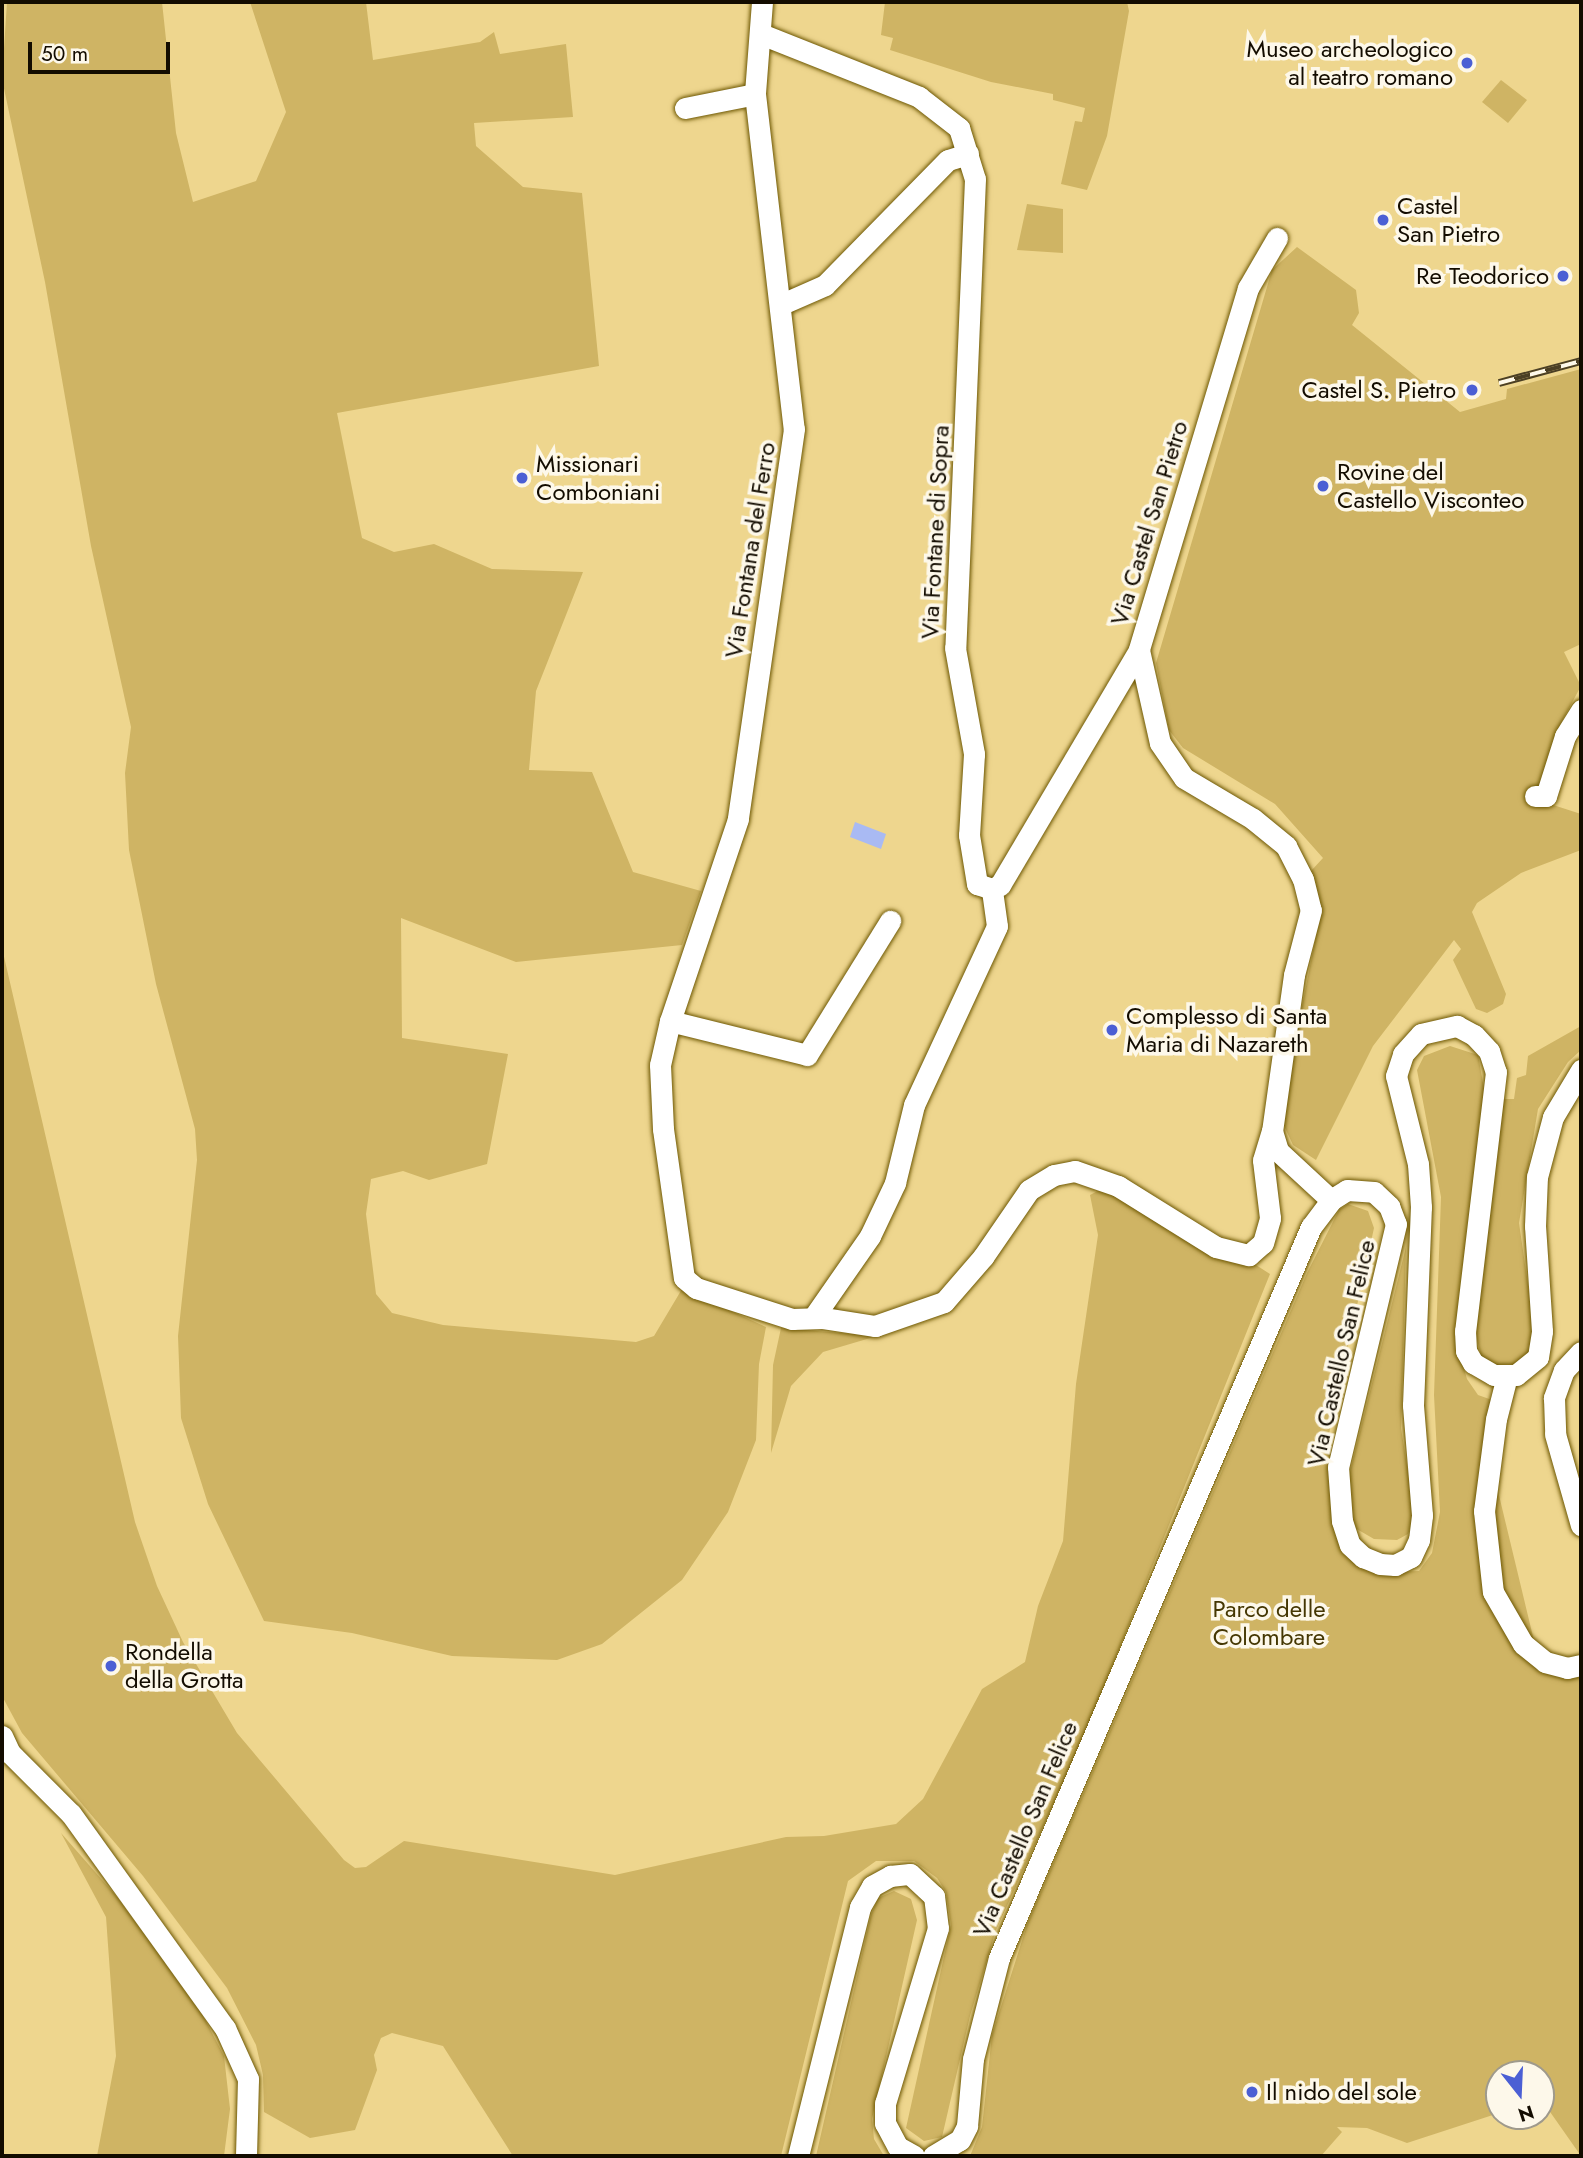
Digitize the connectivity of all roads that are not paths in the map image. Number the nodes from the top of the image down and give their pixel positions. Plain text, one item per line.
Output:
1 (762, 2) edge
2 (761, 34) junction
3 (755, 85) junction
4 (685, 108) dead end
5 (968, 154) junction
6 (1277, 238) dead end
7 (782, 303) junction
8 (1139, 650) junction
9 (1581, 710) edge
10 (1535, 796) dead end
11 (992, 890) junction
12 (890, 921) dead end
13 (670, 1021) junction
14 (1581, 1070) edge
15 (1272, 1131) junction
16 (1331, 1200) junction
17 (813, 1318) junction
18 (1581, 1352) edge
19 (1507, 1376) junction
20 (1581, 1525) edge
21 (1581, 1665) edge
22 (2, 1736) edge
23 (246, 2156) edge
24 (798, 2156) edge
25 (914, 2156) edge
26 (933, 2156) edge

1 - 2 street, Via Fontana del Ferro
2 - 3 street, Via Fontana del Ferro
2 - 5 street
3 - 4 street
3 - 7 street, Via Fontana del Ferro
5 - 7 street
5 - 11 street, Via Fontane di Sopra
6 - 8 street, Via Castel San Pietro
7 - 13 street, Via Fontana del Ferro
8 - 11 street
8 - 15 street, Via Castel San Pietro
9 - 10 street
11 - 17 street, Via Fontane di Sopra
12 - 13 street
13 - 17 street, Via Fontana del Ferro
14 - 19 street
15 - 16 street
15 - 17 street, Via Castel San Pietro
16 - 19 street, Via Castello San Felice
16 - 26 street, Via Castello San Felice
18 - 20 street
19 - 21 street
22 - 23 street
24 - 25 street, Via Castello San Felice

